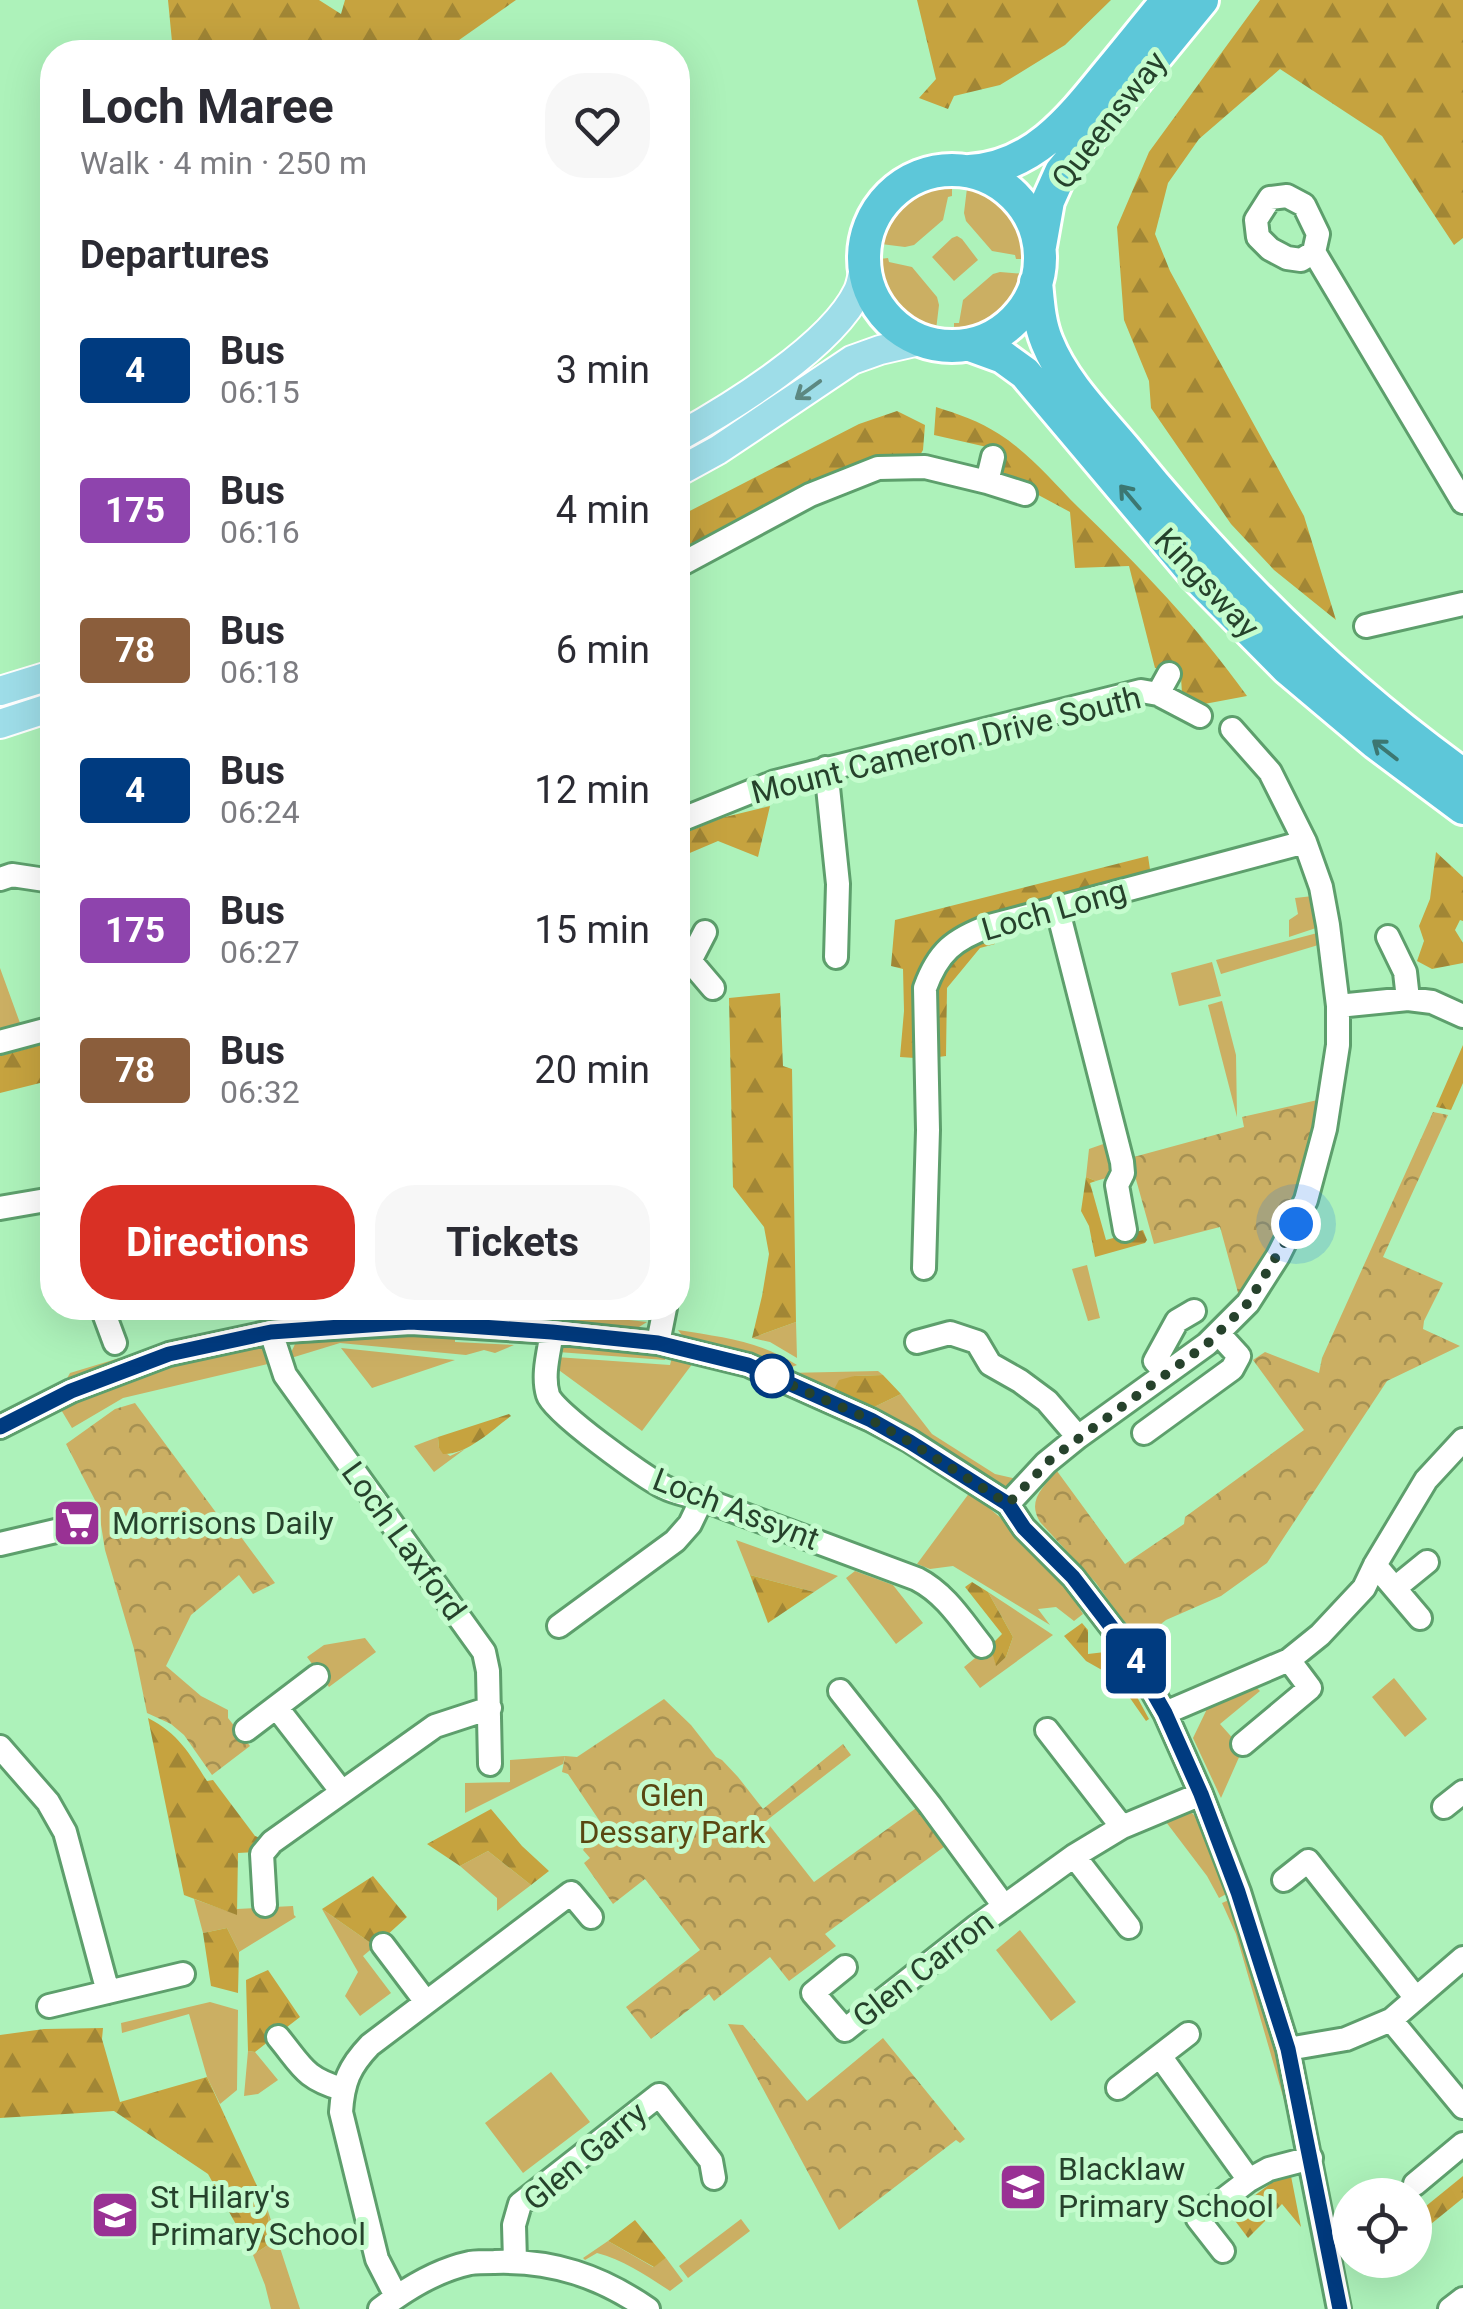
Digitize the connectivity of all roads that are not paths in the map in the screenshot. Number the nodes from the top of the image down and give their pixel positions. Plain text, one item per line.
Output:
1 (1168, 0) edge
2 (1202, 0) edge
3 (964, 171) junction
4 (1314, 252) dead end
5 (1038, 266) junction
6 (864, 269) junction
7 (920, 341) junction
8 (970, 345) junction
9 (690, 430) edge
10 (994, 456) dead end
11 (690, 465) edge
12 (987, 482) junction
13 (1025, 494) dead end
14 (1463, 502) edge
15 (690, 560) edge
16 (1463, 604) edge
17 (1366, 626) dead end
18 (40, 678) edge
19 (0, 691) edge
20 (40, 711) edge
21 (1200, 716) dead end
22 (0, 724) edge
23 (1232, 729) dead end
24 (826, 768) junction
25 (1463, 775) edge
26 (1463, 808) edge
27 (690, 816) edge
28 (1305, 842) junction
29 (0, 879) edge
30 (40, 879) edge
31 (1057, 907) junction
32 (705, 932) dead end
33 (1388, 937) dead end
34 (690, 953) edge
35 (836, 957) dead end
36 (690, 968) edge
37 (712, 988) dead end
38 (1408, 998) junction
39 (1338, 1006) junction
40 (1463, 1016) edge
41 (40, 1031) edge
42 (0, 1042) edge
43 (40, 1201) edge
44 (0, 1208) edge
45 (1125, 1230) dead end
46 (924, 1268) dead end
47 (1194, 1311) dead end
48 (106, 1320) edge
49 (663, 1320) edge
50 (271, 1332) junction
51 (552, 1332) junction
52 (1218, 1332) junction
53 (918, 1342) dead end
54 (115, 1343) dead end
55 (658, 1343) junction
56 (1166, 1373) junction
57 (0, 1427) edge
58 (1144, 1433) dead end
59 (1078, 1437) junction
60 (1463, 1440) edge
61 (702, 1499) junction
62 (1008, 1504) junction
63 (60, 1530) dead end
64 (0, 1544) edge
65 (1426, 1562) dead end
66 (1376, 1564) junction
67 (1395, 1588) junction
68 (1420, 1618) dead end
69 (560, 1626) dead end
70 (982, 1646) dead end
71 (1289, 1660) junction
72 (316, 1676) dead end
73 (840, 1692) dead end
74 (277, 1708) junction
75 (490, 1708) junction
76 (1165, 1713) junction
77 (246, 1730) dead end
78 (1046, 1730) dead end
79 (1243, 1744) dead end
80 (0, 1747) edge
81 (490, 1764) dead end
82 (342, 1792) junction
83 (1463, 1792) edge
84 (1201, 1794) junction
85 (1444, 1807) dead end
86 (1122, 1828) junction
87 (1074, 1856) junction
88 (1284, 1880) dead end
89 (265, 1905) dead end
90 (1004, 1906) junction
91 (591, 1917) dead end
92 (1129, 1927) dead end
93 (382, 1946) dead end
94 (1463, 1958) edge
95 (845, 1967) dead end
96 (183, 1974) dead end
97 (108, 1992) junction
98 (1415, 1997) junction
99 (426, 2002) junction
100 (49, 2006) dead end
101 (1391, 2020) junction
102 (1188, 2034) dead end
103 (278, 2037) dead end
104 (1288, 2049) junction
105 (1160, 2056) junction
106 (1118, 2088) dead end
107 (342, 2089) junction
108 (1463, 2107) edge
109 (1463, 2144) edge
110 (1311, 2158) junction
111 (714, 2178) dead end
112 (1421, 2178) edge
113 (1249, 2180) junction
114 (1223, 2251) dead end
115 (515, 2261) junction
116 (1463, 2299) edge
117 (388, 2303) edge
118 (648, 2309) edge
119 (1340, 2309) edge
120 (1450, 2309) edge

1 - 3 highway, Queensway
2 - 5 highway, Queensway
3 - 5 highway
3 - 6 highway
4 - 14 street
5 - 8 highway
5 - 25 highway, Kingsway
6 - 7 highway
6 - 9 main road
7 - 8 highway
7 -> 11 main road
26 -> 8 highway, Kingsway
10 - 12 street
12 - 13 street
12 - 15 street
16 - 17 street
18 - 19 main road
20 - 22 main road
21 - 24 street, Mount Cameron Drive South
23 - 28 street
24 - 27 street, Mount Cameron Drive South
24 - 35 street
28 - 31 street, Loch Long
28 - 39 street
29 - 30 street
31 - 45 street
31 - 46 street, Loch Long
32 - 34 street
33 - 38 street
36 - 37 street
38 - 39 street
38 - 40 street
39 - 52 street
41 - 42 street
43 - 44 street
47 - 56 street
48 - 54 street
49 - 55 street
50 - 51 street
50 - 57 street
50 - 75 street, Loch Laxford
51 - 55 street
51 - 61 street, Loch Assynt
52 - 56 street
52 - 58 street
53 - 59 street
55 - 62 street
56 - 59 street
59 - 62 street
60 - 66 street
61 - 69 street
61 - 70 street, Loch Assynt
62 - 76 street
63 - 64 street
65 - 67 street
66 - 67 street
66 - 71 street
67 - 68 street
71 - 76 street
71 - 79 street
72 - 74 street
73 - 90 street
74 - 77 street
74 - 82 street
75 - 81 street, Loch Laxford
75 - 82 street
76 - 84 street
78 - 86 street
80 - 97 street
82 - 89 street
83 - 85 street
84 - 86 street, Glen Carron
84 - 104 street
86 - 87 street, Glen Carron
87 - 90 street, Glen Carron
87 - 92 street
88 - 98 street
90 - 95 street, Glen Carron
91 - 99 street
93 - 99 street
94 - 98 street
96 - 97 street
97 - 100 street
98 - 101 street
99 - 107 street
101 - 104 street
101 - 108 street
102 - 105 street
103 - 107 street
104 - 110 street
105 - 106 street
105 - 113 street
107 - 117 street
109 - 112 street
110 - 113 street
110 - 119 street
111 - 115 street, Glen Garry
113 - 114 street
115 - 117 street
115 - 118 street
116 - 120 street

